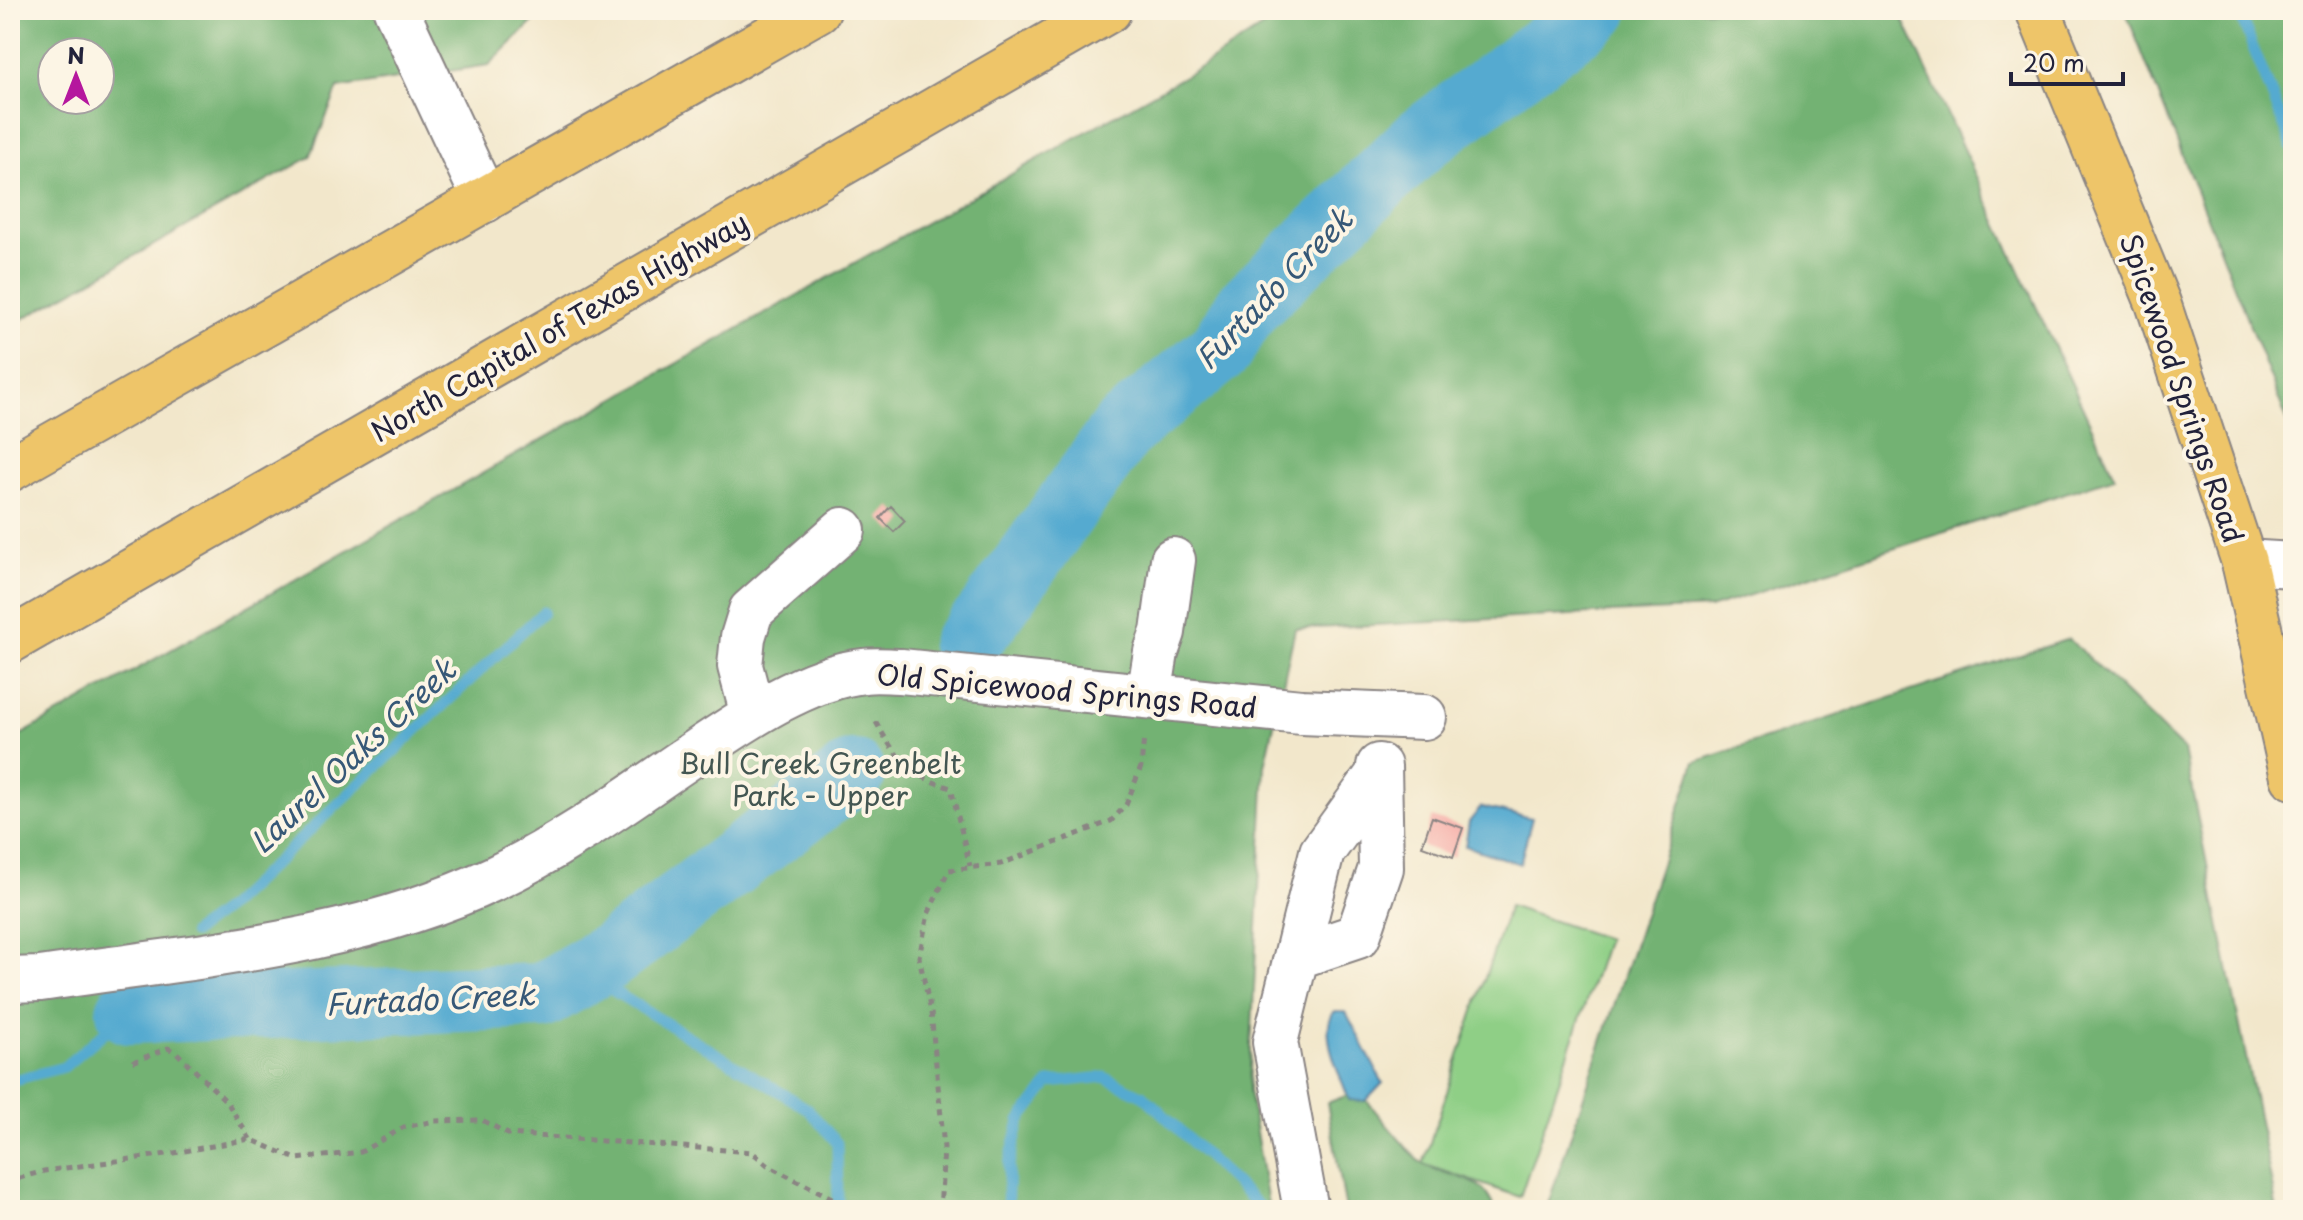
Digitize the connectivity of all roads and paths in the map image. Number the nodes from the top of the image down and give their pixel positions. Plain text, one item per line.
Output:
1 (396, 10) edge
2 (818, 10) edge
3 (1109, 10) edge
4 (2038, 10) edge
5 (485, 200) junction
6 (27, 459) edge
7 (843, 530) dead end
8 (1173, 560) dead end
9 (2244, 562) junction
10 (2293, 565) edge
11 (10, 641) edge
12 (1149, 696) junction
13 (753, 715) junction
14 (876, 722) dead end
15 (1377, 776) junction
16 (2293, 777) edge
17 (970, 866) junction
18 (1298, 956) junction
19 (10, 980) edge
20 (133, 1062) dead end
21 (250, 1139) junction
22 (10, 1186) edge
23 (856, 1210) edge
24 (940, 1210) edge
25 (1306, 1210) edge

1 - 5 street
2 - 5 main road
3 - 11 main road, North Capital of Texas Highway
4 - 9 main road, Spicewood Springs Road
5 - 6 main road
7 - 13 street
8 - 12 street
9 - 10 street
9 - 16 main road, Spicewood Springs Road
12 - 13 street, Old Spicewood Springs Road
12 - 15 street, Old Spicewood Springs Road
12 - 17 path
13 - 19 street, Old Spicewood Springs Road
14 - 17 path
15 - 18 street
15 - 18 street
17 - 24 path
18 - 25 street
20 - 21 path
21 - 22 path
21 - 23 path

